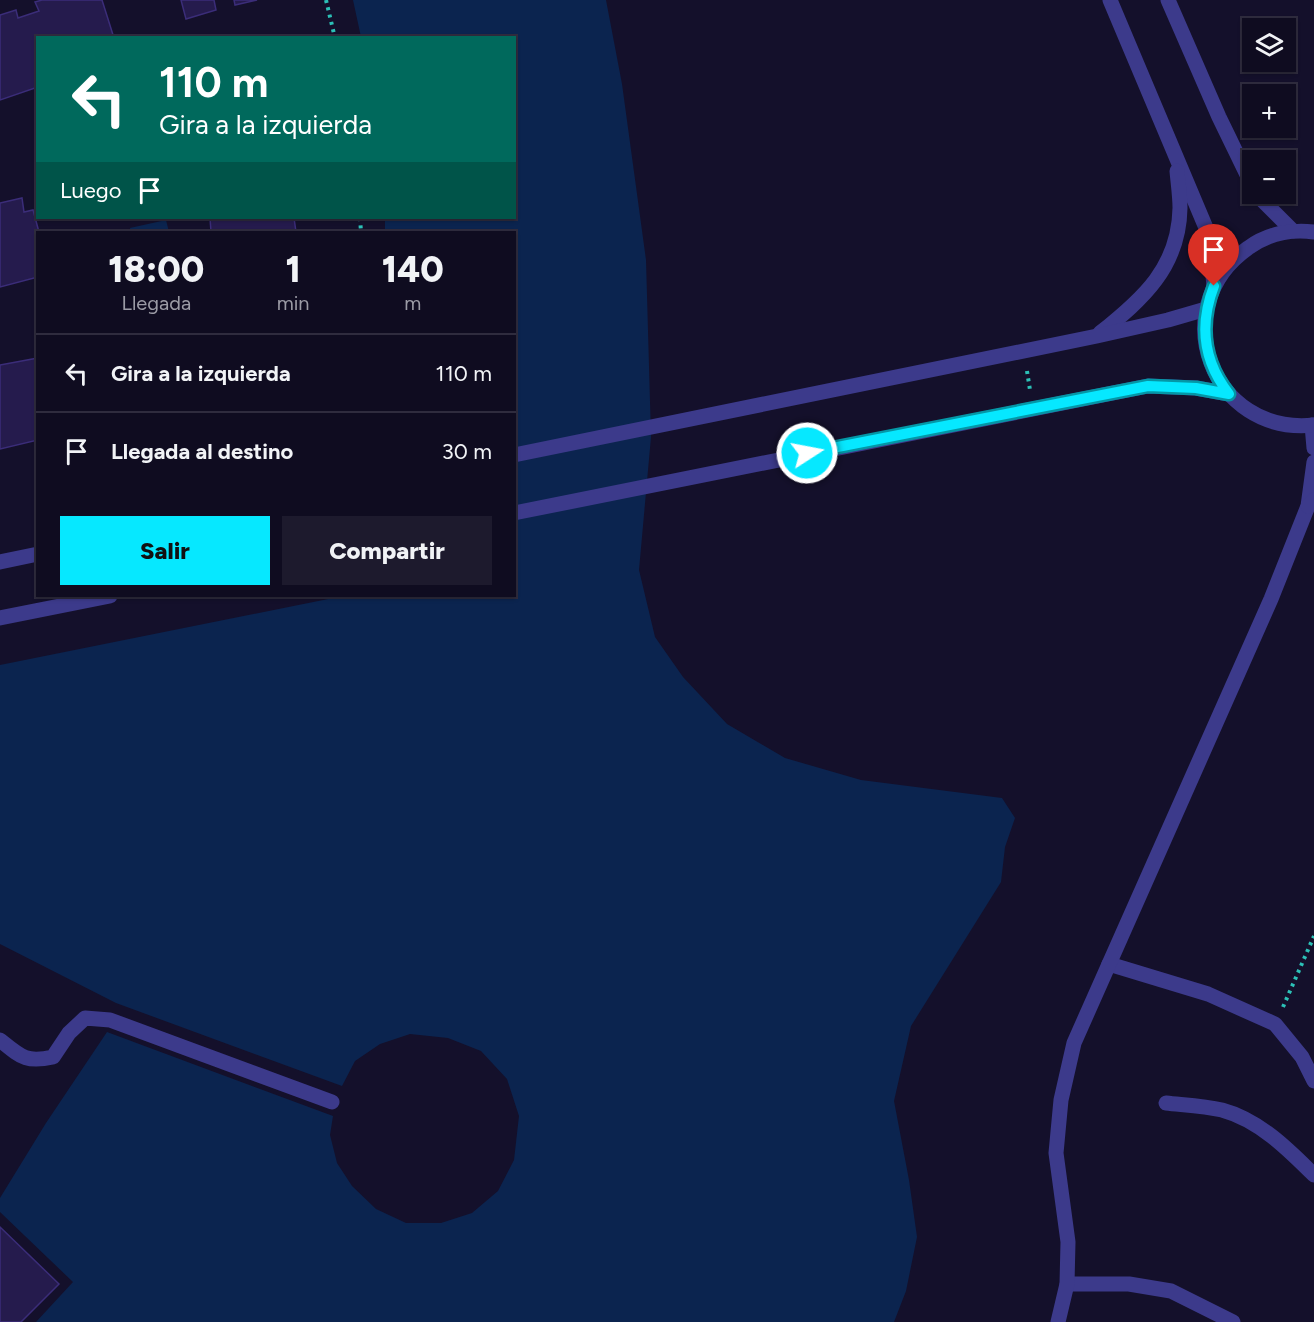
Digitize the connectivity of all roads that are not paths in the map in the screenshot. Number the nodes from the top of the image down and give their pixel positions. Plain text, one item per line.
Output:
1 (1110, 0) edge
2 (1168, 0) edge
3 (1175, 156) junction
4 (1242, 164) edge
5 (1266, 204) edge
6 (1293, 231) junction
7 (1314, 232) edge
8 (1214, 286) junction
9 (1206, 309) junction
10 (1097, 336) junction
11 (1229, 394) junction
12 (1313, 425) edge
13 (1314, 448) edge
14 (516, 455) edge
15 (1314, 462) edge
16 (1311, 503) edge
17 (516, 513) edge
18 (36, 554) edge
19 (0, 562) edge
20 (105, 597) edge
21 (0, 618) edge
22 (1109, 964) junction
23 (0, 1040) edge
24 (1314, 1081) edge
25 (332, 1102) dead end
26 (1166, 1103) dead end
27 (1314, 1174) edge
28 (1067, 1284) junction
29 (1058, 1322) edge
30 (1233, 1322) edge

1 - 3 street
2 - 4 street
3 - 8 street
3 - 10 street
5 - 6 street
6 - 7 street
6 - 8 street
8 - 9 street
9 - 10 street
9 - 11 street
10 - 14 street
11 - 12 street
11 - 17 street
12 - 13 street
15 - 16 street
16 - 22 street
18 - 19 street
20 - 21 street
22 - 24 street
22 - 28 street
23 - 25 street
26 - 27 street
28 - 29 street
28 - 30 street

